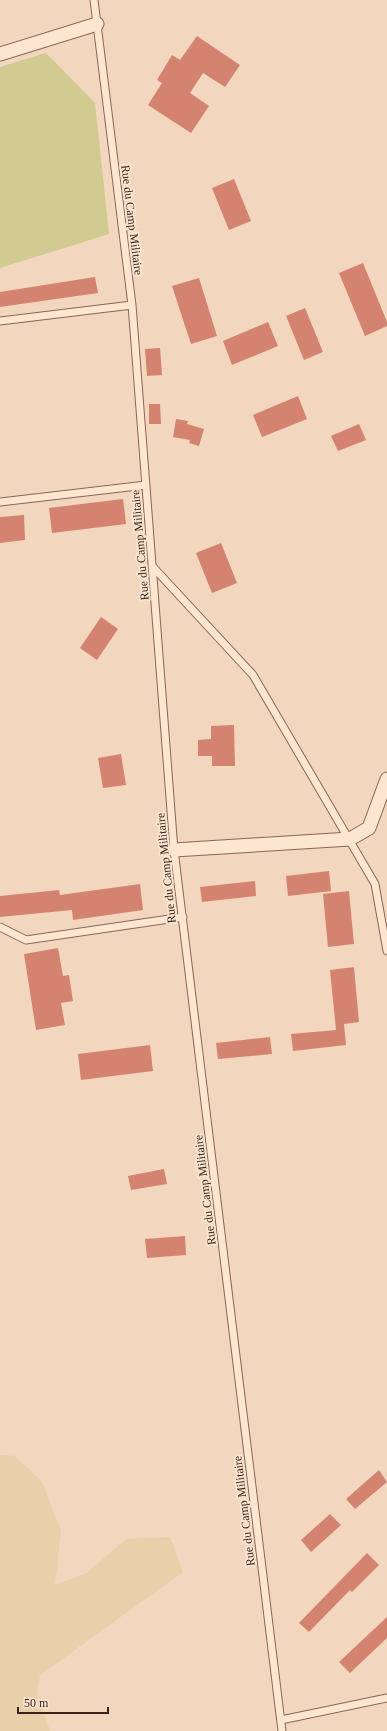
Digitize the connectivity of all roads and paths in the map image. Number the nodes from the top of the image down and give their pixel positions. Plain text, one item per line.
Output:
1 (94, 0) edge
2 (97, 24) junction
3 (0, 54) edge
4 (132, 304) junction
5 (0, 321) edge
6 (146, 484) junction
7 (0, 502) edge
8 (152, 567) junction
9 (387, 779) edge
10 (350, 839) junction
11 (174, 850) junction
12 (183, 917) junction
13 (0, 927) edge
14 (387, 951) edge
15 (387, 1698) edge
16 (281, 1720) junction
17 (282, 1731) edge

1 - 2 lane, Rue du Camp Militaire
2 - 3 street
2 - 4 lane, Rue du Camp Militaire
4 - 5 lane
4 - 6 lane, Rue du Camp Militaire
6 - 7 lane
6 - 8 lane, Rue du Camp Militaire
8 - 10 lane
8 - 11 lane, Rue du Camp Militaire
9 - 10 street
10 - 11 street
10 - 14 lane
11 - 12 lane, Rue du Camp Militaire
12 - 13 lane
12 - 16 lane, Rue du Camp Militaire
15 - 16 lane
16 - 17 lane, Rue du Camp Militaire

